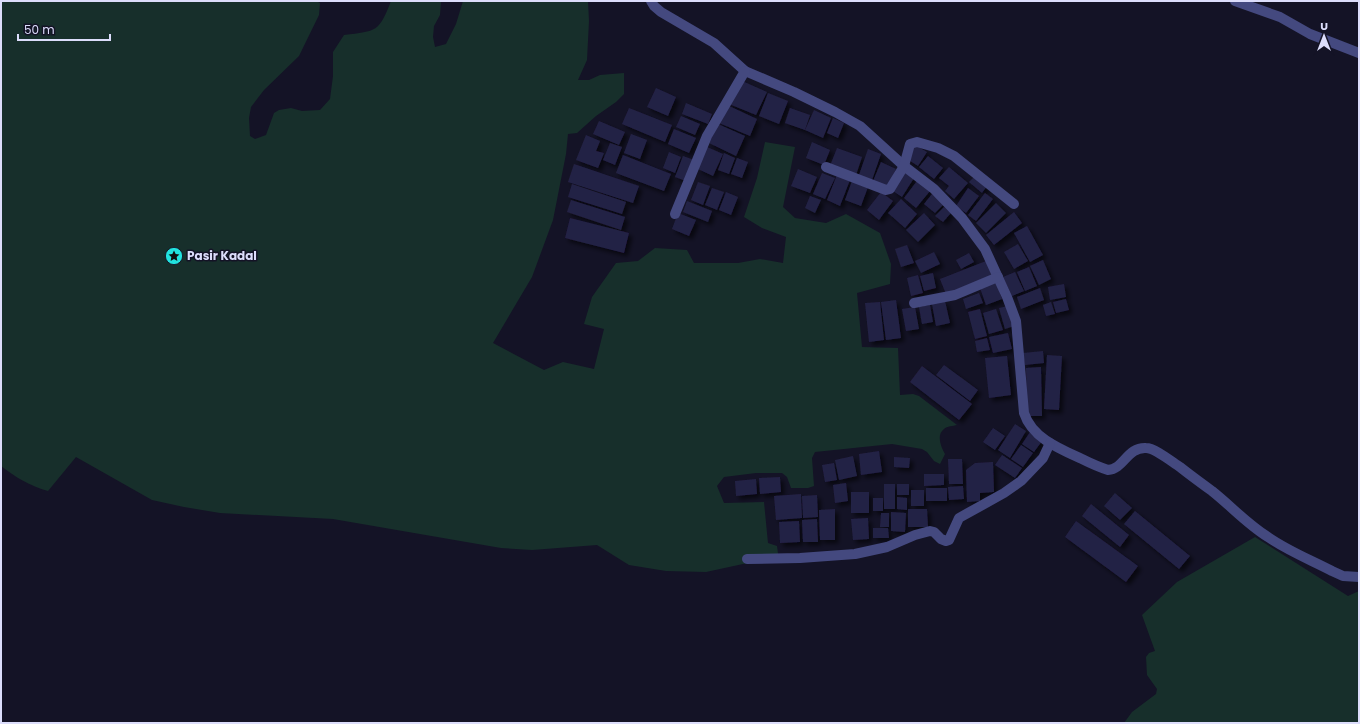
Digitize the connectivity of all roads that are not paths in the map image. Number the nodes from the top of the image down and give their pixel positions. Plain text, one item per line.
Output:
1 (652, 1) edge
2 (1235, 1) edge
3 (1359, 53) edge
4 (745, 71) junction
5 (826, 166) dead end
6 (904, 166) junction
7 (1014, 204) dead end
8 (675, 214) dead end
9 (998, 277) junction
10 (914, 303) dead end
11 (1050, 443) junction
12 (747, 559) dead end
13 (1359, 577) edge

1 - 4 street
2 - 3 street
4 - 6 street
4 - 8 street
5 - 6 street
6 - 7 street
6 - 9 street
9 - 10 street
9 - 11 street
11 - 12 street
11 - 13 street

